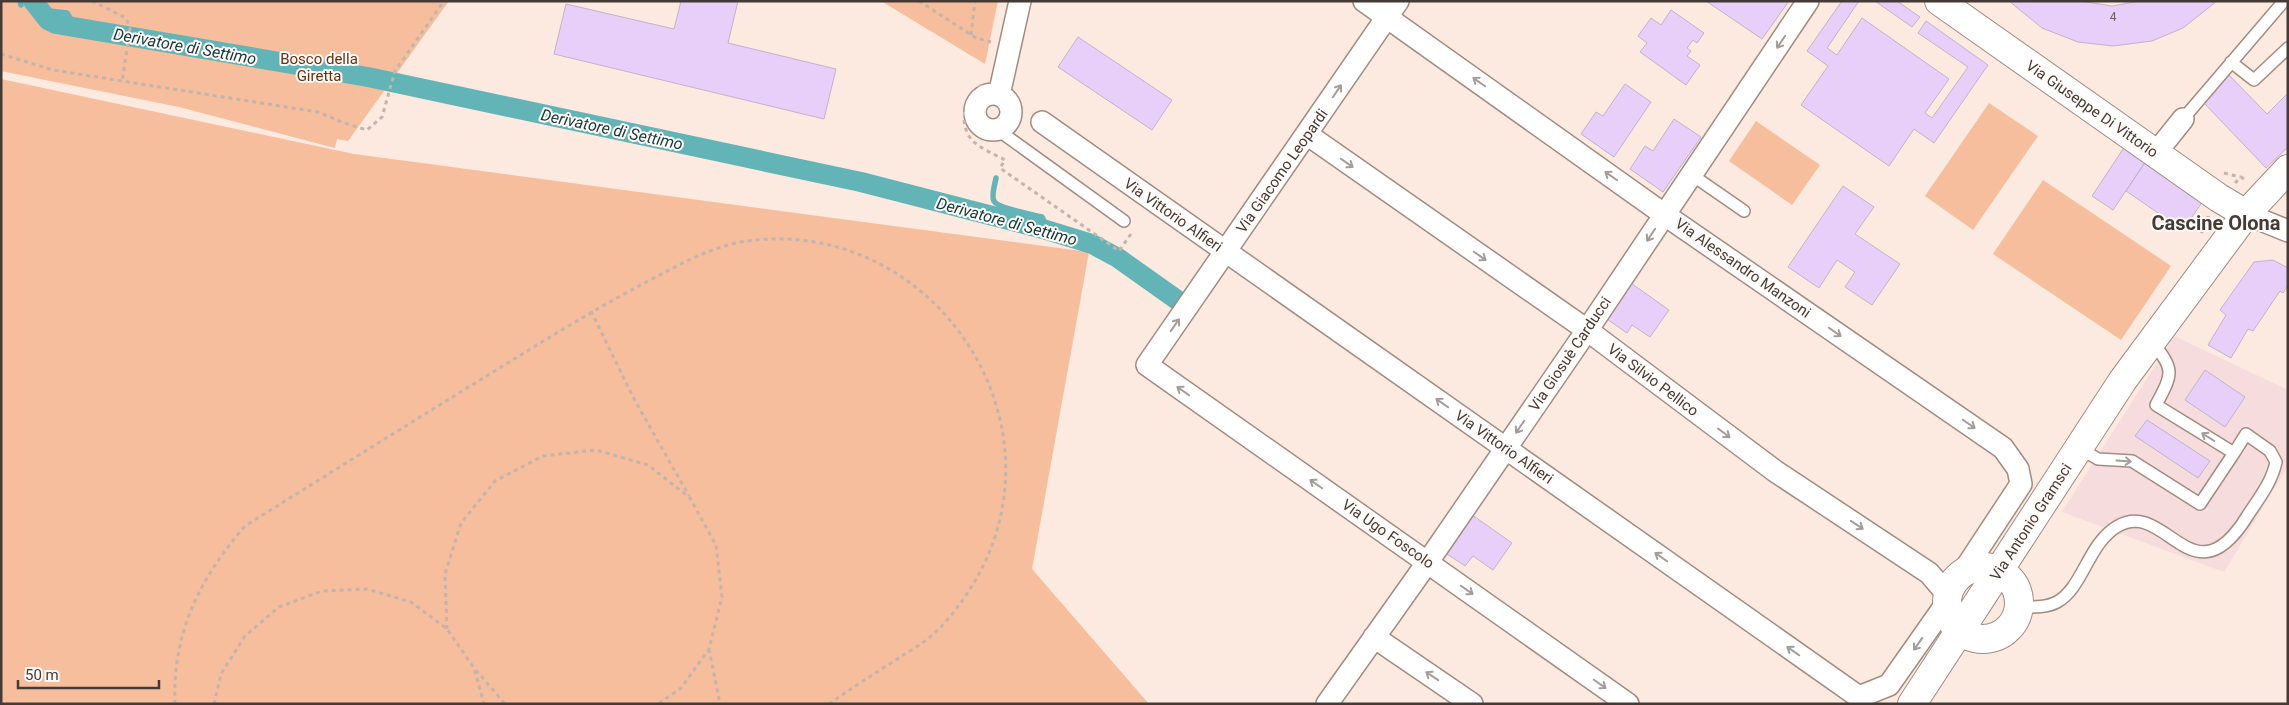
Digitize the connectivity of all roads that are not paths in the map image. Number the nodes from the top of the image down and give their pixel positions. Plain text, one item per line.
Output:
1 (1020, 1) edge
2 (1364, 1) edge
3 (1808, 1) edge
4 (1939, 1) edge
5 (2284, 1) edge
6 (1392, 9) edge
7 (2288, 48) edge
8 (2232, 62) junction
9 (999, 94) junction
10 (2183, 119) joint
11 (1042, 122) dead end
12 (998, 130) junction
13 (1308, 135) junction
14 (2155, 154) junction
15 (2288, 169) edge
16 (1692, 174) junction
17 (1744, 211) dead end
18 (1666, 214) junction
19 (2246, 214) junction
20 (1124, 221) dead end
21 (2288, 231) edge
22 (1226, 252) junction
23 (1587, 330) junction
24 (2152, 342) junction
25 (1147, 365) joint
26 (1506, 448) junction
27 (2084, 452) junction
28 (2234, 453) junction
29 (1427, 563) junction
30 (1964, 572) junction
31 (2005, 575) junction
32 (1947, 599) junction
33 (2019, 607) junction
34 (1965, 634) junction
35 (1374, 637) junction
36 (1327, 704) edge
37 (1472, 704) edge
38 (1628, 704) edge
39 (1912, 704) edge
40 (1929, 704) edge

1 - 9 street
2 - 6 street, Via Alessandro Manzoni
3 -> 16 street, Via Giosuè Carducci
4 - 14 main road, Via Giuseppe Di Vittorio
5 - 8 lane
13 -> 6 street, Via Giacomo Leopardi
18 -> 6 street, Via Alessandro Manzoni
7 - 8 lane
8 - 10 lane
9 - 12 street
9 - 12 street
10 - 14 street
11 - 22 street, Via Vittorio Alfieri
12 - 20 lane
13 - 22 street, Via Giacomo Leopardi
13 -> 23 street, Via Silvio Pellico
14 - 19 main road, Via Giuseppe Di Vittorio
15 - 19 main road, Via Antonio Gramsci
16 - 17 lane
16 - 18 street, Via Giosuè Carducci
18 -> 23 street, Via Giosuè Carducci
18 -> 30 street, Via Alessandro Manzoni
19 - 21 street
19 - 24 main road, Via Antonio Gramsci
25 -> 22 street, Via Giacomo Leopardi
26 -> 22 street, Via Vittorio Alfieri
23 -> 26 street, Via Giosuè Carducci
23 -> 32 street, Via Silvio Pellico
24 - 27 main road, Via Antonio Gramsci
28 -> 24 lane
29 -> 25 street, Via Ugo Foscolo
26 - 29 street, Via Giosuè Carducci
32 -> 26 street, Via Vittorio Alfieri
27 -> 28 lane
27 - 31 main road, Via Antonio Gramsci
28 - 33 lane
29 - 35 street, Via Giosuè Carducci
29 -> 38 street, Via Ugo Foscolo
30 - 31 main road
30 - 32 main road
31 - 33 main road
31 - 34 main road, Via Antonio Gramsci
32 - 34 main road
33 - 34 main road
34 - 39 main road, Via Antonio Gramsci
34 - 40 main road, Via Antonio Gramsci
35 - 36 street, Via Giosuè Carducci
37 -> 35 street

